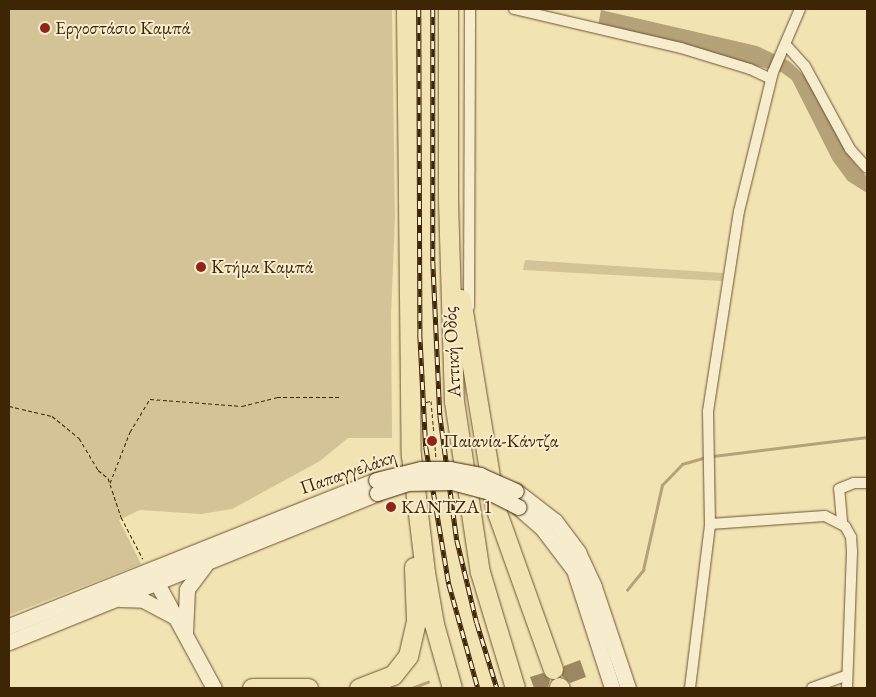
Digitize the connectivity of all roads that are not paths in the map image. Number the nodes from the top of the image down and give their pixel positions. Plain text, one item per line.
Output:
1 (406, 9) edge
2 (448, 9) edge
3 (470, 9) edge
4 (514, 9) edge
5 (800, 9) edge
6 (784, 48) junction
7 (772, 76) junction
8 (867, 168) edge
9 (448, 201) junction
10 (473, 338) dead end
11 (411, 455) junction
12 (867, 483) edge
13 (376, 486) junction
14 (842, 521) junction
15 (710, 524) junction
16 (213, 559) junction
17 (153, 576) junction
18 (114, 599) junction
19 (176, 619) junction
20 (9, 626) edge
21 (185, 636) junction
22 (9, 642) edge
23 (847, 675) junction
24 (558, 681) edge
25 (214, 688) edge
26 (252, 688) edge
27 (308, 688) edge
28 (359, 688) edge
29 (452, 688) edge
30 (515, 688) edge
31 (612, 688) edge
32 (628, 688) edge
33 (690, 688) edge
34 (812, 688) edge
35 (847, 688) edge

1 - 11 highway
2 - 9 highway, Αττική Οδός
3 - 10 street
4 - 7 street
5 - 6 street
6 - 7 street
6 - 8 street
7 - 15 street
9 - 24 highway
9 - 30 highway, Αττική Οδός
11 - 28 highway
11 - 29 highway
12 - 14 street
13 - 16 street, Παπαγγελάκη
13 - 17 street, Παπαγγελάκη
13 - 31 street, Παπαγγελάκη, bridge
13 - 32 street, Παπαγγελάκη, bridge
14 - 15 street
14 - 23 street
15 - 33 street
16 - 17 street, Παπαγγελάκη
16 - 21 street
17 - 18 street, Παπαγγελάκη
17 - 19 street
17 - 20 street, Παπαγγελάκη
18 - 19 street
18 - 22 street, Παπαγγελάκη
19 - 21 street
21 - 25 street
23 - 34 street
23 - 35 street
26 - 27 highway

